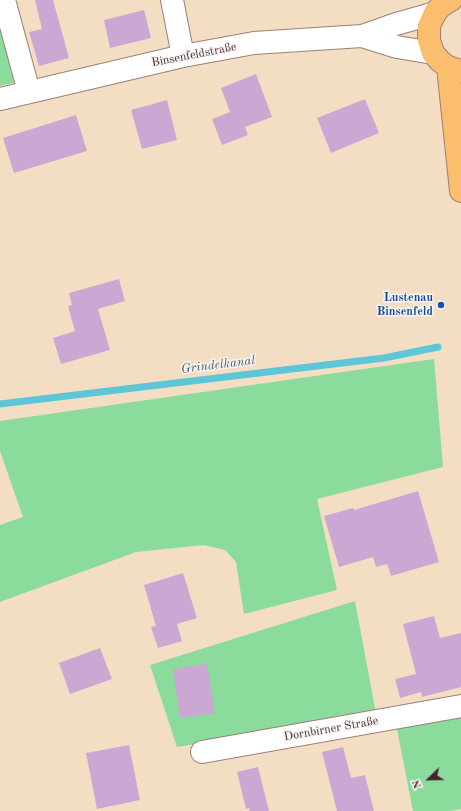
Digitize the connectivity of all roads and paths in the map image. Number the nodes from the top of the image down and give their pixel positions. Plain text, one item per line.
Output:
1 (4, 0) edge
2 (172, 0) edge
3 (442, 5) edge
4 (362, 36) junction
5 (183, 56) junction
6 (447, 64) edge
7 (30, 92) junction
8 (0, 99) edge
9 (461, 191) edge
10 (461, 706) edge
11 (202, 752) dead end

1 - 7 street
2 - 5 street
3 - 4 street, Binsenfeldstraße
3 - 6 main road
4 - 5 street, Binsenfeldstraße
4 - 6 street, Binsenfeldstraße
5 - 7 street, Binsenfeldstraße
6 - 9 main road
7 - 8 street, Binsenfeldstraße
10 - 11 street, Dornbirner Straße

